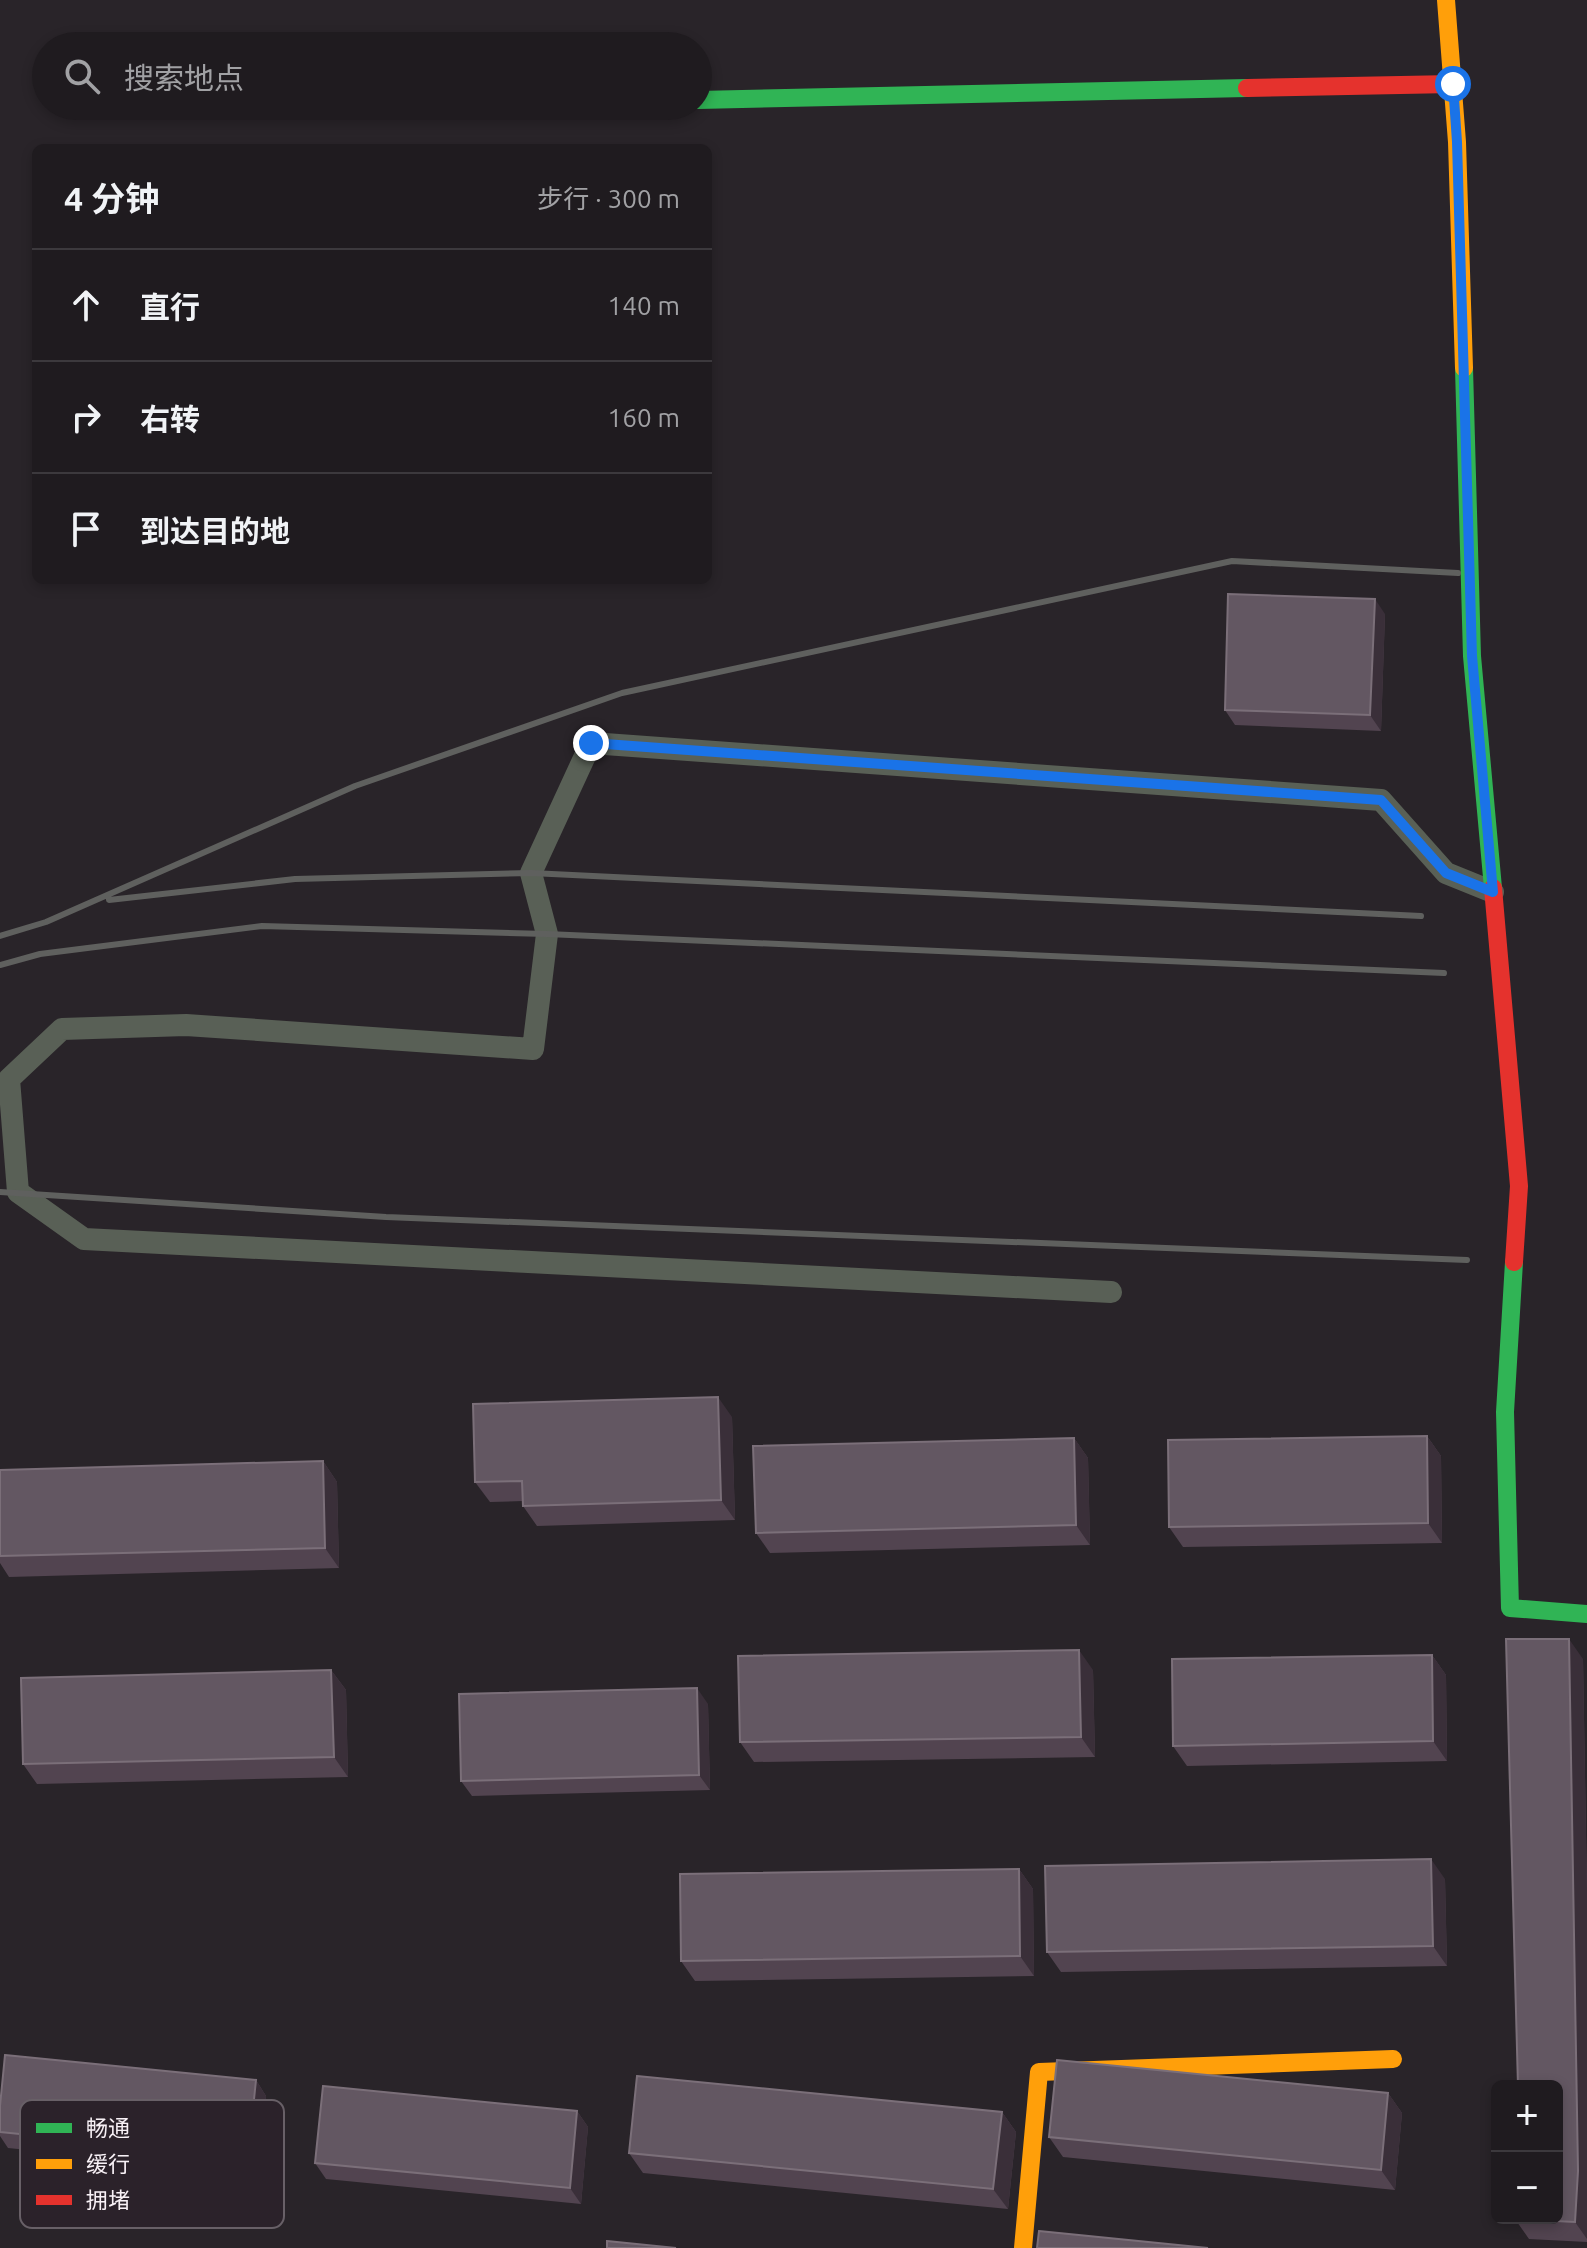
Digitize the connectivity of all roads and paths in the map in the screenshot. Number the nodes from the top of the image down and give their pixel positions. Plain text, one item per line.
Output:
1 (1446, 0) edge
2 (1453, 84) junction
3 (712, 100) edge
4 (1493, 892) junction
5 (1111, 1292) dead end
6 (1587, 1614) edge
7 (1393, 2059) dead end
8 (1023, 2248) edge

1 - 2 street
2 - 3 street
2 - 4 street
4 - 5 lane
4 - 6 street
7 - 8 street

